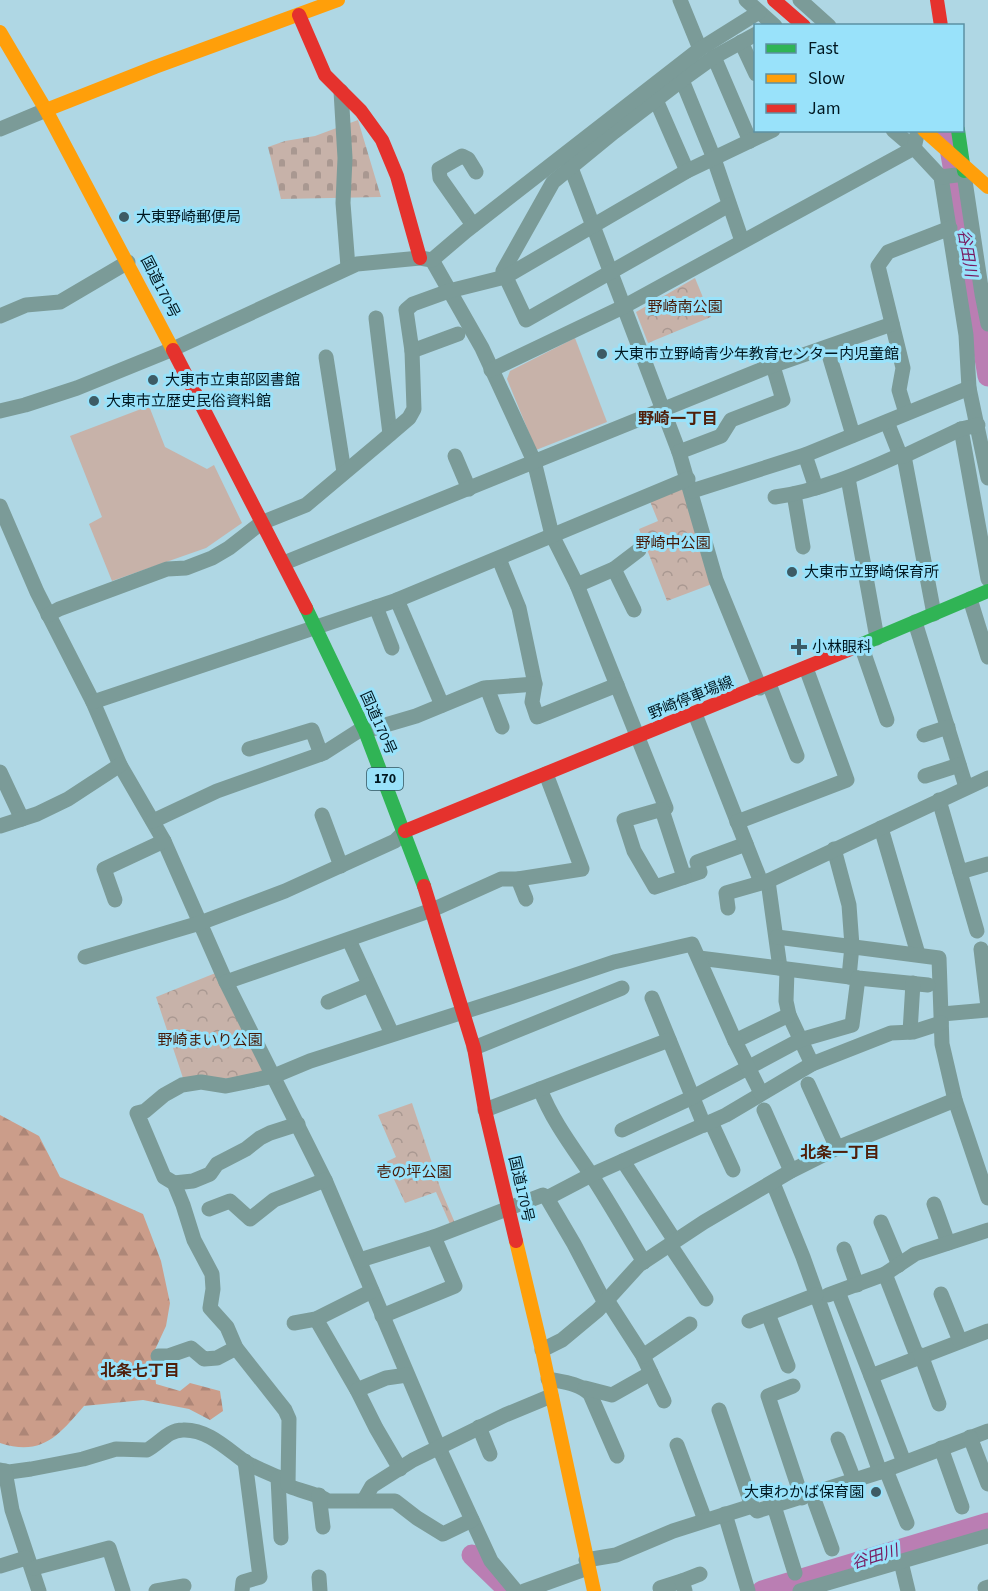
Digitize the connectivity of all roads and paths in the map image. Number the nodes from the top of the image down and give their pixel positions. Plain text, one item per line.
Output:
1 (338, 0) edge
2 (680, 0) edge
3 (746, 0) edge
4 (774, 0) edge
5 (800, 0) edge
6 (937, 0) edge
7 (759, 12) junction
8 (299, 15) junction
9 (771, 24) edge
10 (802, 24) edge
11 (828, 24) edge
12 (941, 24) edge
13 (0, 32) edge
14 (754, 34) edge
15 (741, 42) junction
16 (700, 49) junction
17 (714, 57) junction
18 (17, 59) junction
19 (0, 67) edge
20 (754, 70) edge
21 (681, 80) junction
22 (341, 91) junction
23 (656, 100) junction
24 (46, 110) junction
25 (0, 129) edge
26 (769, 132) edge
27 (895, 132) edge
28 (918, 132) edge
29 (926, 132) edge
30 (958, 132) edge
31 (750, 141) junction
32 (914, 148) junction
33 (714, 159) junction
34 (568, 161) junction
35 (687, 171) junction
36 (476, 172) dead end
37 (964, 174) junction
38 (941, 177) junction
39 (988, 187) edge
40 (729, 204) junction
41 (473, 225) junction
42 (594, 225) junction
43 (950, 228) junction
44 (742, 240) junction
45 (426, 259) junction
46 (128, 262) junction
47 (348, 267) junction
48 (612, 272) junction
49 (505, 277) junction
50 (449, 291) junction
51 (623, 307) junction
52 (0, 316) edge
53 (376, 318) dead end
54 (892, 324) junction
55 (988, 324) edge
56 (458, 334) dead end
57 (827, 348) junction
58 (173, 349) junction
59 (412, 351) junction
60 (326, 357) dead end
61 (773, 366) junction
62 (491, 370) junction
63 (969, 388) junction
64 (662, 409) junction
65 (0, 411) edge
66 (906, 413) junction
67 (887, 422) junction
68 (978, 425) junction
69 (961, 429) junction
70 (390, 434) junction
71 (853, 435) junction
72 (679, 452) junction
73 (805, 455) junction
74 (902, 455) junction
75 (455, 456) dead end
76 (534, 461) junction
77 (344, 472) junction
78 (848, 478) junction
79 (988, 478) edge
80 (690, 485) junction
81 (816, 488) junction
82 (469, 489) junction
83 (794, 494) junction
84 (775, 497) dead end
85 (981, 499) edge
86 (0, 506) edge
87 (261, 523) junction
88 (552, 535) junction
89 (803, 547) dead end
90 (639, 550) dead end
91 (499, 558) junction
92 (284, 563) junction
93 (615, 568) junction
94 (988, 579) edge
95 (577, 585) junction
96 (988, 591) edge
97 (970, 599) junction
98 (397, 600) junction
99 (376, 607) junction
100 (634, 610) dead end
101 (934, 614) junction
102 (48, 615) junction
103 (915, 622) junction
104 (314, 627) junction
105 (877, 638) junction
106 (861, 645) junction
107 (392, 648) dead end
108 (988, 657) edge
109 (806, 668) junction
110 (535, 684) junction
111 (617, 685) junction
112 (765, 686) junction
113 (487, 688) junction
114 (93, 702) junction
115 (442, 705) junction
116 (695, 714) junction
117 (887, 720) dead end
118 (502, 727) dead end
119 (948, 727) junction
120 (364, 729) junction
121 (924, 735) dead end
122 (637, 737) junction
123 (249, 749) dead end
124 (321, 754) junction
125 (797, 756) dead end
126 (120, 765) junction
127 (959, 765) junction
128 (0, 772) edge
129 (546, 774) junction
130 (925, 776) dead end
131 (988, 778) edge
132 (966, 787) junction
133 (939, 800) junction
134 (662, 810) junction
135 (322, 815) dead end
136 (22, 819) junction
137 (153, 821) junction
138 (737, 822) junction
139 (0, 826) edge
140 (881, 828) junction
141 (405, 831) junction
142 (164, 842) junction
143 (746, 844) junction
144 (834, 849) junction
145 (988, 864) edge
146 (340, 866) junction
147 (960, 872) junction
148 (684, 877) junction
149 (518, 879) junction
150 (765, 881) junction
151 (526, 899) dead end
152 (116, 900) dead end
153 (728, 908) dead end
154 (432, 910) junction
155 (988, 911) edge
156 (973, 915) junction
157 (200, 923) junction
158 (977, 931) dead end
159 (777, 937) junction
160 (348, 940) junction
161 (852, 946) junction
162 (981, 949) dead end
163 (918, 954) junction
164 (86, 957) dead end
165 (699, 958) junction
166 (783, 969) junction
167 (853, 977) junction
168 (226, 982) junction
169 (369, 985) junction
170 (622, 988) dead end
171 (652, 998) dead end
172 (328, 1002) dead end
173 (988, 1009) edge
174 (464, 1011) junction
175 (789, 1015) junction
176 (941, 1019) junction
177 (910, 1032) junction
178 (392, 1035) junction
179 (669, 1040) junction
180 (800, 1040) junction
181 (735, 1041) junction
182 (474, 1047) junction
183 (812, 1064) junction
184 (749, 1067) junction
185 (274, 1076) junction
186 (808, 1084) dead end
187 (540, 1089) junction
188 (761, 1094) junction
189 (691, 1098) junction
190 (955, 1100) junction
191 (485, 1110) junction
192 (764, 1110) dead end
193 (707, 1123) junction
194 (298, 1124) junction
195 (622, 1130) dead end
196 (837, 1148) junction
197 (623, 1161) junction
198 (733, 1170) dead end
199 (791, 1171) junction
200 (591, 1175) junction
201 (326, 1180) junction
202 (773, 1183) junction
203 (174, 1184) junction
204 (547, 1198) junction
205 (988, 1198) edge
206 (934, 1204) dead end
207 (209, 1209) dead end
208 (509, 1209) junction
209 (881, 1222) dead end
210 (988, 1230) edge
211 (434, 1237) junction
212 (672, 1243) junction
213 (948, 1243) junction
214 (844, 1249) dead end
215 (360, 1260) junction
216 (644, 1262) junction
217 (899, 1265) junction
218 (885, 1275) junction
219 (857, 1285) junction
220 (372, 1291) junction
221 (838, 1292) junction
222 (941, 1294) dead end
223 (817, 1297) junction
224 (706, 1299) dead end
225 (606, 1302) junction
226 (768, 1314) junction
227 (382, 1316) junction
228 (316, 1319) junction
229 (749, 1321) dead end
230 (294, 1323) dead end
231 (690, 1324) dead end
232 (988, 1331) edge
233 (960, 1341) junction
234 (236, 1347) junction
235 (542, 1350) junction
236 (158, 1356) dead end
237 (643, 1356) junction
238 (919, 1356) junction
239 (788, 1366) dead end
240 (651, 1374) junction
241 (407, 1376) junction
242 (871, 1376) junction
243 (548, 1379) junction
244 (793, 1386) dead end
245 (585, 1388) junction
246 (357, 1390) junction
247 (551, 1396) junction
248 (664, 1401) dead end
249 (939, 1404) dead end
250 (719, 1410) dead end
251 (479, 1428) junction
252 (988, 1431) edge
253 (970, 1437) junction
254 (838, 1439) dead end
255 (677, 1445) dead end
256 (438, 1446) junction
257 (941, 1448) junction
258 (490, 1454) dead end
259 (617, 1456) dead end
260 (245, 1461) junction
261 (904, 1462) junction
262 (400, 1468) junction
263 (883, 1471) junction
264 (4, 1475) edge
265 (854, 1480) junction
266 (283, 1482) junction
267 (988, 1484) edge
268 (319, 1495) junction
269 (807, 1496) junction
270 (364, 1500) junction
271 (752, 1506) junction
272 (774, 1506) junction
273 (962, 1507) dead end
274 (6, 1512) edge
275 (725, 1514) junction
276 (472, 1520) junction
277 (705, 1520) junction
278 (907, 1523) dead end
279 (323, 1527) dead end
280 (988, 1536) edge
281 (281, 1538) dead end
282 (832, 1549) dead end
283 (902, 1562) junction
284 (30, 1563) junction
285 (587, 1564) junction
286 (0, 1566) edge
287 (795, 1573) dead end
288 (700, 1574) dead end
289 (849, 1584) edge
290 (184, 1586) dead end
291 (683, 1586) edge
292 (660, 1588) dead end
293 (121, 1590) edge
294 (748, 1590) edge
295 (41, 1591) edge
296 (156, 1591) edge
297 (242, 1591) edge
298 (516, 1591) edge
299 (524, 1591) edge
300 (594, 1591) edge
301 (801, 1591) edge
302 (908, 1591) edge

1 - 8 main road
2 - 16 street
3 - 7 street
4 - 10 main road
5 - 11 street
6 - 12 main road
7 - 9 street
7 - 16 street
8 - 22 main road
8 - 24 main road
13 - 18 main road, 国道170号 / 170
14 - 15 street
15 - 17 street
15 - 20 street
16 - 34 street
17 - 21 street
17 - 31 street
18 - 19 street
18 - 24 main road, 国道170号 / 170
21 - 23 street
21 - 33 street
22 - 45 main road
22 - 47 street
23 - 34 street
23 - 35 street
24 - 25 street
24 - 46 main road, 国道170号 / 170
26 - 31 street
27 - 32 street
28 - 32 street
29 - 39 main road, bridge
30 - 37 main road
31 - 33 street
32 - 38 street
32 - 44 street
33 - 35 street
33 - 40 street
34 - 41 street
34 - 42 street
34 - 49 street
35 - 42 street
36 - 41 street
37 - 38 street
37 - 55 street
38 - 43 street
40 - 44 street
40 - 48 street
41 - 45 street
42 - 48 street
42 - 49 street
43 - 54 street
43 - 63 street
44 - 51 street
45 - 47 street
45 - 50 street
46 - 52 street
46 - 58 main road, 国道170号 / 170
47 - 58 street
48 - 49 street
48 - 51 street
49 - 50 street
50 - 59 street
50 - 62 street
51 - 62 street
51 - 64 street
53 - 70 street
54 - 57 street
54 - 66 street
56 - 59 street
57 - 61 street
57 - 71 street
58 - 65 street
58 - 87 main road, 国道170号 / 170
59 - 70 street
60 - 77 street
61 - 64 street
61 - 72 street
62 - 76 street
63 - 66 street
63 - 68 street
64 - 72 street
64 - 76 street
66 - 67 street
67 - 71 street
67 - 74 street
68 - 69 street
68 - 79 street
69 - 74 street
69 - 85 street
70 - 77 street
71 - 73 street
72 - 80 street
73 - 80 street
73 - 81 street
74 - 78 street
74 - 101 street
75 - 82 street
76 - 82 street
76 - 88 street
77 - 87 street
78 - 81 street
78 - 105 street
80 - 88 street
80 - 112 street
81 - 83 street
82 - 92 street
83 - 84 street
83 - 89 street
85 - 94 street
86 - 102 street
87 - 92 main road, 国道170号 / 170
87 - 102 street
88 - 91 street
88 - 95 street
90 - 93 street
91 - 98 street
91 - 110 street
92 - 104 main road, 国道170号 / 170
93 - 95 street
93 - 100 street
95 - 111 street
96 - 97 main road, 野崎停車場線
97 - 101 main road, 野崎停車場線
97 - 108 street
98 - 99 street
98 - 115 street
99 - 104 street
99 - 107 street
101 - 103 main road, 野崎停車場線
102 - 114 street
103 - 105 main road, 野崎停車場線
103 - 119 street
104 - 114 street
104 - 120 main road, 国道170号 / 170
105 - 106 main road, 野崎停車場線
106 - 109 main road, 野崎停車場線
106 - 117 street
109 - 112 main road, 野崎停車場線
109 - 138 street
110 - 111 street
110 - 113 street
111 - 122 street
112 - 116 main road, 野崎停車場線
112 - 125 street
113 - 115 street
113 - 118 street
114 - 126 street
115 - 120 street
116 - 122 main road, 野崎停車場線
116 - 138 street
119 - 121 street
119 - 127 street
120 - 124 street
120 - 141 main road, 国道170号 / 170
122 - 129 main road, 野崎停車場線
122 - 134 street
123 - 124 street
124 - 137 street
126 - 136 street
126 - 137 street
127 - 130 street
127 - 132 street
128 - 136 street
129 - 141 main road, 野崎停車場線
129 - 149 street
131 - 132 street
132 - 133 street
133 - 140 street
133 - 147 street
134 - 148 street
134 - 148 street
135 - 146 street
136 - 139 street
137 - 142 street
138 - 143 street
140 - 144 street
140 - 163 street
141 - 146 street
141 - 154 main road, 国道170号 / 170
142 - 152 street
142 - 157 street
143 - 148 street
143 - 150 street
144 - 150 street
144 - 161 street
145 - 147 street
146 - 157 street
147 - 156 street
149 - 151 street
149 - 154 street
150 - 153 street
150 - 159 street
154 - 160 street
154 - 174 main road, 国道170号 / 170
155 - 156 street
156 - 158 street
157 - 164 street
157 - 168 street
159 - 161 street
159 - 166 street
160 - 168 street
160 - 169 street
161 - 163 street
161 - 167 street
162 - 173 street
163 - 176 street
165 - 166 street
165 - 174 street
165 - 181 street
166 - 167 street
166 - 175 street
167 - 177 street
167 - 180 street
168 - 185 street
169 - 172 street
169 - 178 street
170 - 182 street
171 - 179 street
173 - 176 street
174 - 178 street
174 - 182 main road, 国道170号 / 170
175 - 180 street
175 - 181 street
176 - 177 street
176 - 190 street
177 - 183 street
178 - 185 street
179 - 187 street
179 - 189 street
180 - 183 street
180 - 184 street
181 - 184 street
182 - 191 main road, 国道170号 / 170
183 - 188 street
184 - 188 street
184 - 189 street
185 - 194 street
185 - 203 street
186 - 196 street
187 - 191 street
187 - 200 street
188 - 193 street
189 - 193 street
189 - 195 street
190 - 196 street
190 - 205 street
191 - 208 main road, 国道170号 / 170
192 - 199 street
193 - 197 street
193 - 198 street
194 - 201 street
194 - 203 street
196 - 199 street
197 - 200 street
197 - 212 street
199 - 202 street
200 - 204 street
200 - 216 street
201 - 207 street
201 - 215 street
202 - 212 street
202 - 223 street
203 - 234 street
204 - 208 street
204 - 225 street
206 - 213 street
208 - 211 street
208 - 235 main road, 国道170号 / 170
209 - 217 street
210 - 213 street
211 - 215 street
211 - 227 street
212 - 216 street
212 - 224 street
213 - 217 street
214 - 219 street
215 - 220 street
216 - 225 street
217 - 218 street
218 - 219 street
218 - 238 street
219 - 221 street
220 - 227 street
220 - 228 street
221 - 223 street
221 - 242 street
222 - 233 street
223 - 226 street
223 - 263 street
225 - 235 street
225 - 237 street
226 - 229 street
226 - 239 street
227 - 241 street
228 - 230 street
228 - 246 street
231 - 237 street
232 - 233 street
233 - 238 street
234 - 236 street
234 - 266 street
235 - 243 main road, 国道170号 / 170
237 - 240 street
238 - 242 street
238 - 249 street
240 - 245 street
240 - 248 street
241 - 246 street
241 - 256 street
242 - 261 street
243 - 245 street
243 - 247 main road, 国道170号 / 170
244 - 269 street
245 - 259 street
246 - 262 street
247 - 251 street
247 - 285 main road, 国道170号 / 170
250 - 271 street
251 - 256 street
251 - 258 street
252 - 253 street
253 - 257 street
253 - 267 street
254 - 265 street
255 - 277 street
256 - 262 street
256 - 276 street
257 - 261 street
257 - 273 street
260 - 264 street
260 - 266 street
260 - 297 street
261 - 263 street
262 - 270 street
263 - 265 street
263 - 278 street
264 - 274 street
264 - 284 street
265 - 269 street
266 - 268 street
266 - 281 street
268 - 270 street
268 - 279 street
269 - 272 street
269 - 282 street
270 - 276 street
271 - 272 street
271 - 275 street
272 - 287 street
274 - 284 street
275 - 277 street
275 - 294 street
276 - 298 street
277 - 285 street
280 - 283 street
283 - 289 street
283 - 302 street
284 - 286 street
284 - 293 street
284 - 295 street
285 - 299 street
285 - 300 main road, 国道170号 / 170
288 - 291 street
289 - 301 street
290 - 296 street
291 - 292 street

